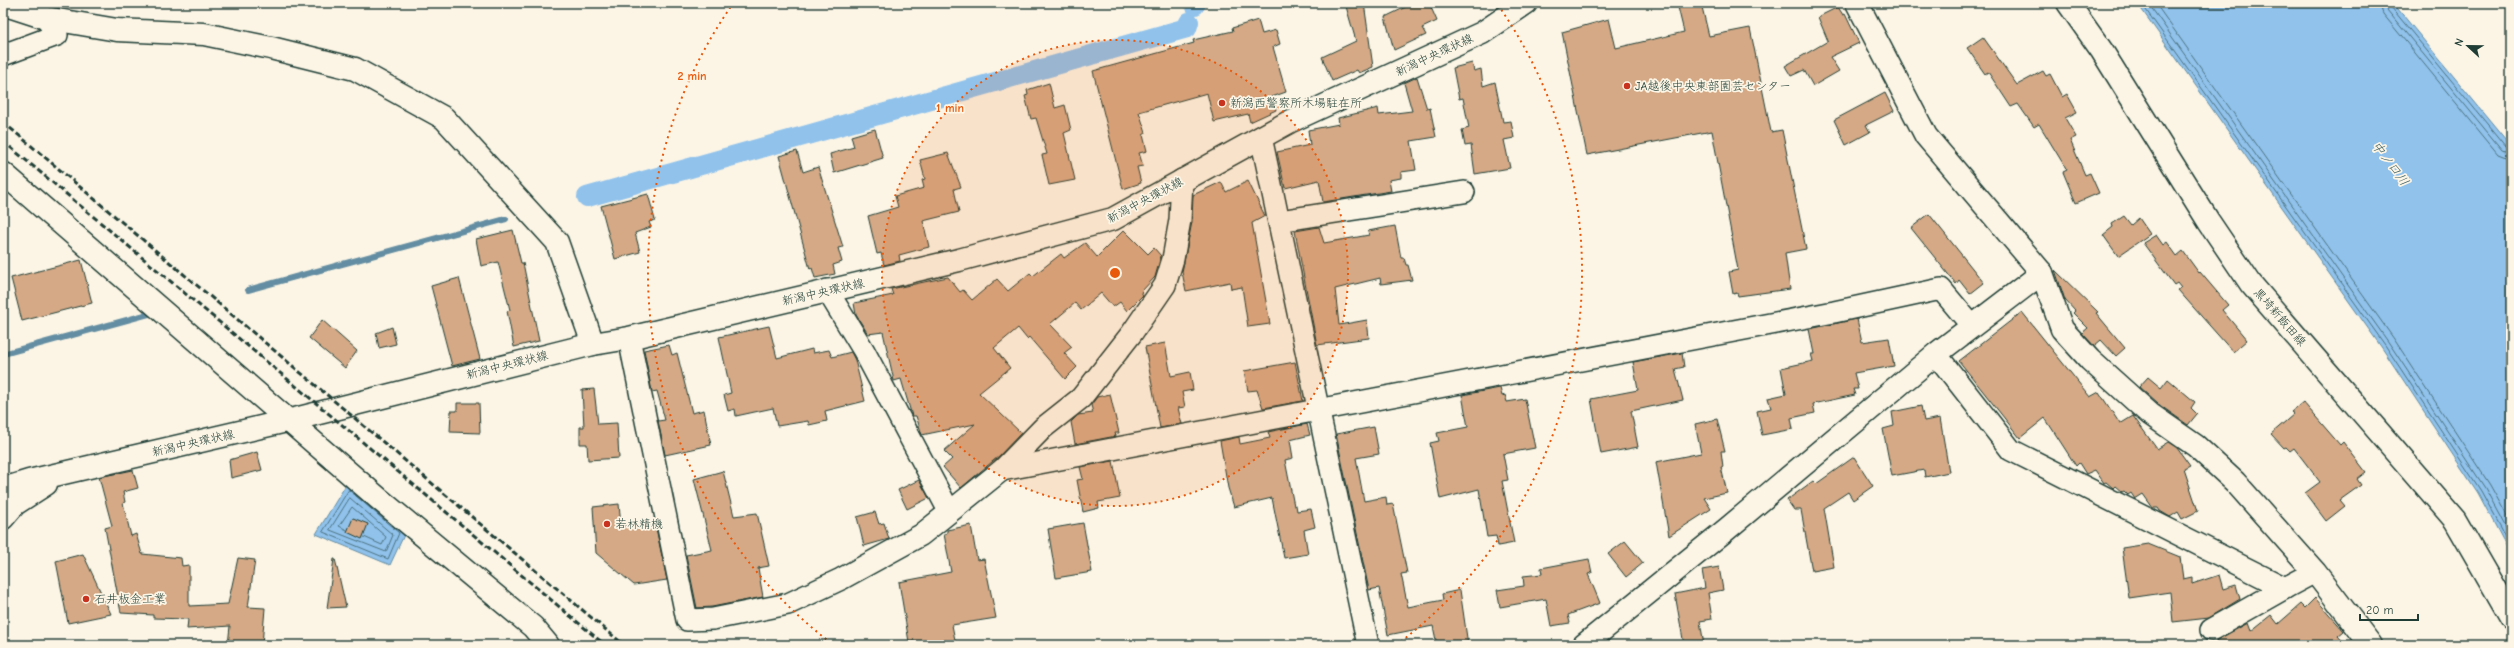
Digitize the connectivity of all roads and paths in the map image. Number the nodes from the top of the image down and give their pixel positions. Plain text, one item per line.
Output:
1 (1526, 3) edge
2 (1857, 3) edge
3 (2068, 3) edge
4 (3, 4) edge
5 (46, 18) junction
6 (3, 56) edge
7 (1261, 137) junction
8 (3, 173) edge
9 (1182, 180) junction
10 (1464, 192) dead end
11 (1279, 221) junction
12 (2042, 273) junction
13 (827, 290) junction
14 (1972, 326) junction
15 (629, 338) junction
16 (592, 344) junction
17 (1936, 354) junction
18 (1318, 409) junction
19 (291, 420) junction
20 (78, 470) junction
21 (1002, 470) junction
22 (3, 489) edge
23 (949, 511) junction
24 (3, 518) edge
25 (2315, 572) junction
26 (2285, 588) junction
27 (2511, 618) edge
28 (2211, 630) dead end
29 (548, 645) edge
30 (1368, 645) edge
31 (1584, 645) edge
32 (2371, 645) edge

1 - 7 street, 新潟中央環状線
2 - 12 street
3 - 27 street, 黒埼新飯田線
4 - 5 street
5 - 6 street
5 - 16 street
7 - 9 street, 新潟中央環状線
7 - 11 street
8 - 19 street
9 - 13 street, 新潟中央環状線
9 - 21 street
10 - 11 street
11 - 18 street
12 - 14 street
12 - 25 street
13 - 15 street, 新潟中央環状線
13 - 23 street
14 - 17 street
14 - 18 street
15 - 16 street, 新潟中央環状線
15 - 23 street
16 - 19 street, 新潟中央環状線
17 - 26 street
17 - 31 street
18 - 21 street
18 - 30 street
19 - 20 street, 新潟中央環状線
19 - 29 street
20 - 22 street, 新潟中央環状線
20 - 24 street, 新潟中央環状線
21 - 23 street
25 - 26 street
25 - 32 street
26 - 28 street

